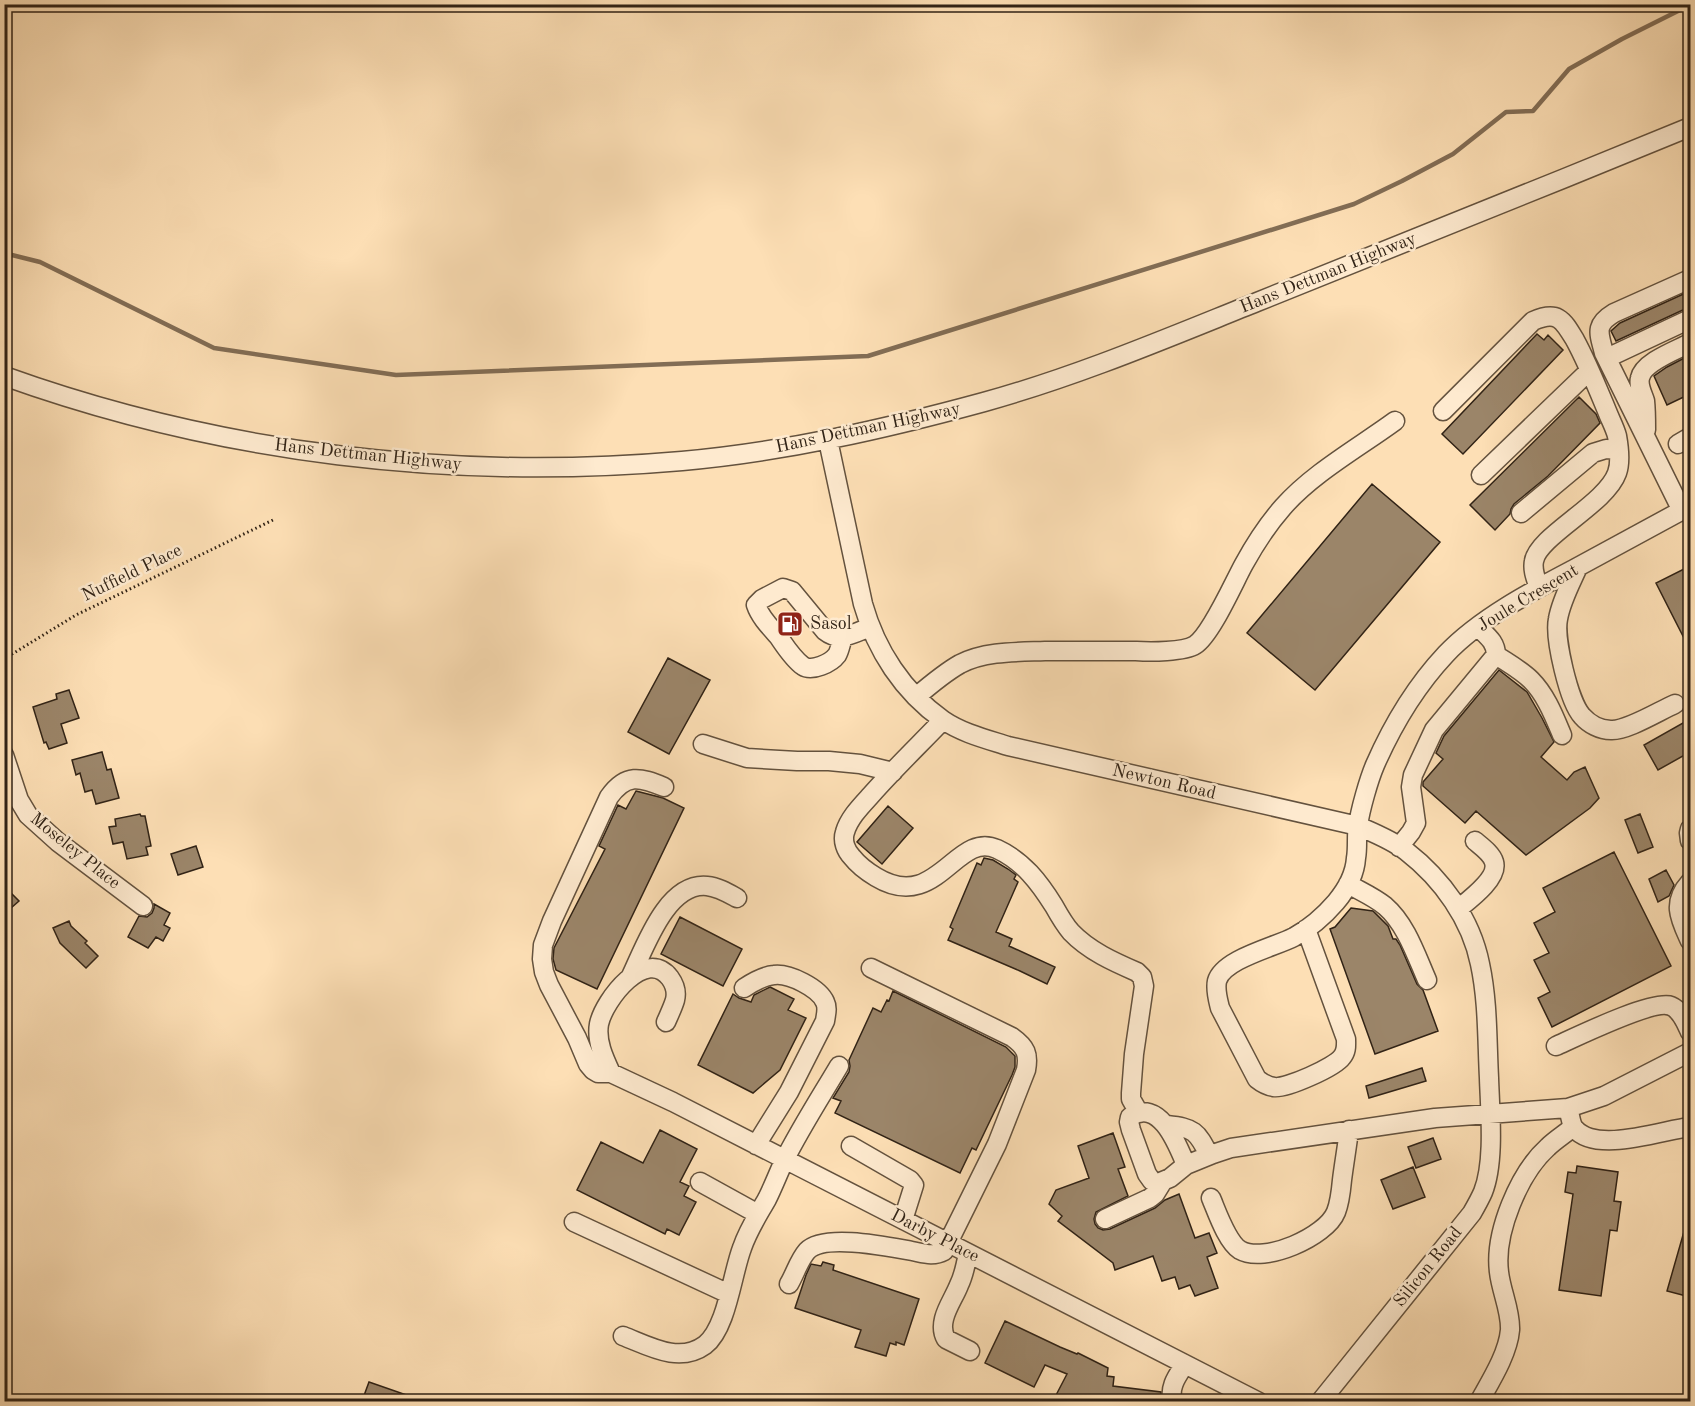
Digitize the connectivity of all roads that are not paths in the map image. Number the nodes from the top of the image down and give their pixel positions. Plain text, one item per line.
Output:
1 (1690, 127) edge
2 (1690, 279) edge
3 (1690, 319) edge
4 (1690, 343) edge
5 (1607, 358) junction
6 (1589, 370) junction
7 (4, 376) edge
8 (1443, 411) dead end
9 (1395, 422) dead end
10 (1646, 435) junction
11 (828, 440) junction
12 (1618, 450) junction
13 (1481, 475) dead end
14 (1686, 509) edge
15 (1521, 513) dead end
16 (1578, 567) junction
17 (1539, 588) junction
18 (870, 627) junction
19 (1478, 627) junction
20 (843, 637) junction
21 (1496, 655) junction
22 (916, 697) junction
23 (1675, 704) dead end
24 (944, 720) junction
25 (1563, 735) dead end
26 (703, 744) dead end
27 (4, 756) edge
28 (893, 772) junction
29 (664, 787) dead end
30 (1358, 826) junction
31 (1690, 829) edge
32 (1475, 841) dead end
33 (1690, 841) edge
34 (1399, 847) junction
35 (1690, 882) edge
36 (1348, 884) junction
37 (737, 898) dead end
38 (143, 906) dead end
39 (1458, 909) junction
40 (1306, 929) junction
41 (1690, 941) edge
42 (872, 968) dead end
43 (631, 976) junction
44 (1427, 980) dead end
45 (744, 988) dead end
46 (666, 1022) dead end
47 (1690, 1032) edge
48 (1556, 1046) dead end
49 (1690, 1052) edge
50 (838, 1066) dead end
51 (610, 1073) junction
52 (1568, 1108) junction
53 (1139, 1113) junction
54 (1490, 1114) junction
55 (1167, 1125) junction
56 (1573, 1127) junction
57 (1690, 1127) edge
58 (1349, 1130) junction
59 (756, 1144) junction
60 (851, 1146) dead end
61 (1209, 1155) junction
62 (785, 1160) junction
63 (1186, 1165) junction
64 (1163, 1181) junction
65 (700, 1182) dead end
66 (1211, 1198) dead end
67 (758, 1214) junction
68 (1105, 1219) dead end
69 (903, 1220) junction
70 (574, 1222) dead end
71 (949, 1243) junction
72 (968, 1253) junction
73 (789, 1284) dead end
74 (729, 1294) junction
75 (623, 1336) dead end
76 (970, 1351) dead end
77 (1185, 1364) junction
78 (1173, 1401) edge
79 (1259, 1401) edge
80 (1320, 1401) edge
81 (1479, 1401) edge

1 - 11 street, Hans Dettman Highway
2 - 5 street
3 - 5 street
4 - 10 street
5 - 10 street
6 - 8 street
6 - 12 street
6 - 13 street
7 - 11 street, Hans Dettman Highway
9 - 22 street
10 - 14 street
11 - 18 street, Newton Road
12 - 15 street
12 - 17 street
14 - 16 street, Joule Crescent
16 - 17 street, Joule Crescent
16 - 23 street
17 - 19 street, Joule Crescent
18 - 20 street
18 - 22 street, Newton Road
19 - 21 street
19 - 30 street, Joule Crescent
20 - 20 street
21 - 25 street
21 - 34 street
22 - 24 street, Newton Road
24 - 28 street
24 - 30 street, Newton Road
26 - 28 street
27 - 38 street, Moseley Place
28 - 53 street
29 - 51 street, Darby Place
30 - 34 street, Newton Road
30 - 36 street, Joule Crescent
31 - 33 street
32 - 39 street
34 - 39 street, Newton Road
35 - 41 street
36 - 40 street
36 - 44 street
37 - 43 street
39 - 54 street, Newton Road
40 - 40 street
42 - 71 street
43 - 46 street
43 - 51 street
45 - 59 street
47 - 48 street
49 - 52 street
50 - 62 street
51 - 59 street, Darby Place
52 - 54 street
52 - 56 street
53 - 55 street
53 - 64 street
54 - 58 street
54 - 80 street, Silicon Road
55 - 61 street
55 - 63 street
56 - 57 street
56 - 81 street
58 - 61 street
58 - 66 street
59 - 62 street, Darby Place
60 - 69 street
61 - 63 street
62 - 67 street
62 - 69 street, Darby Place
63 - 64 street
64 - 68 street
65 - 67 street
67 - 74 street
69 - 71 street, Darby Place
70 - 74 street
71 - 72 street, Darby Place
71 - 73 street
72 - 76 street
72 - 77 street, Darby Place
74 - 75 street
77 - 78 street
77 - 79 street, Darby Place

